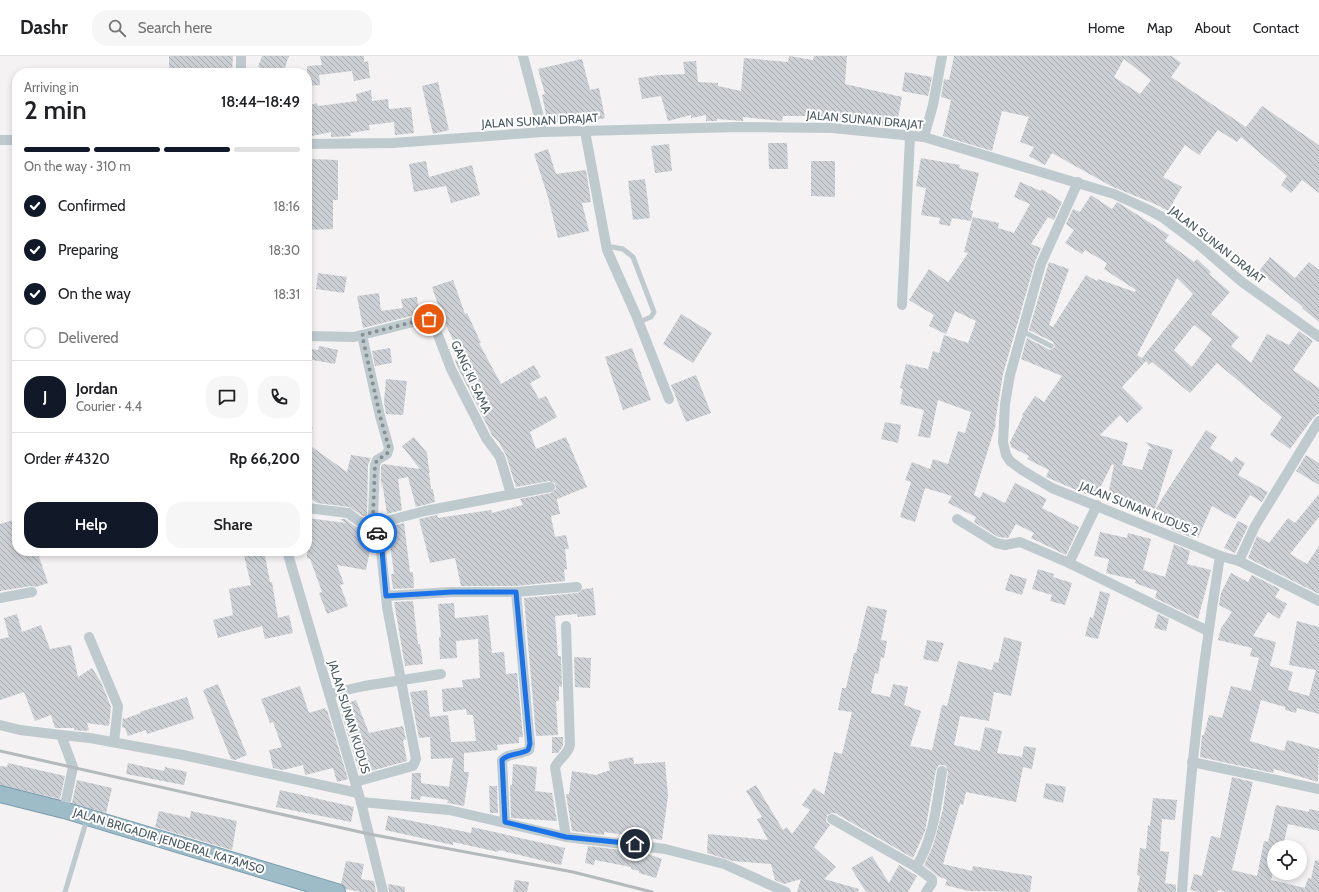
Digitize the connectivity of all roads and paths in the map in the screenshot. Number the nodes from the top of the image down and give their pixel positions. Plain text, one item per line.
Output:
1 (241, 56) edge
2 (523, 56) edge
3 (942, 56) edge
4 (241, 68) edge
5 (585, 131) junction
6 (543, 132) junction
7 (910, 137) junction
8 (924, 137) junction
9 (0, 140) edge
10 (12, 140) edge
11 (312, 144) edge
12 (1078, 182) junction
13 (607, 246) junction
14 (902, 304) dead end
15 (639, 322) junction
16 (1022, 331) junction
17 (362, 335) junction
18 (312, 336) edge
19 (1319, 337) edge
20 (1051, 346) dead end
21 (669, 399) dead end
22 (1319, 421) edge
23 (550, 487) dead end
24 (511, 494) junction
25 (1097, 505) junction
26 (312, 509) edge
27 (957, 519) dead end
28 (375, 524) junction
29 (288, 556) edge
30 (1220, 556) junction
31 (1239, 561) junction
32 (1069, 563) junction
33 (577, 587) dead end
34 (32, 592) dead end
35 (516, 592) junction
36 (386, 596) junction
37 (0, 598) edge
38 (1319, 601) edge
39 (566, 626) dead end
40 (1208, 631) junction
41 (89, 637) dead end
42 (441, 674) dead end
43 (400, 681) junction
44 (329, 694) junction
45 (0, 726) edge
46 (61, 735) junction
47 (114, 742) junction
48 (1192, 762) junction
49 (942, 771) dead end
50 (355, 782) junction
51 (1319, 789) edge
52 (0, 794) edge
53 (359, 797) junction
54 (64, 810) junction
55 (87, 818) junction
56 (832, 819) dead end
57 (505, 822) junction
58 (566, 837) junction
59 (916, 867) junction
60 (65, 892) edge
61 (337, 892) edge
62 (383, 892) edge
63 (786, 892) edge
64 (926, 892) edge
65 (1182, 892) edge

1 - 4 street
2 - 6 street
3 - 8 street
5 - 6 street, JALAN SUNAN DRAJAT
5 - 7 street, JALAN SUNAN DRAJAT
5 - 13 street
6 - 11 street, JALAN SUNAN DRAJAT
7 - 8 street, JALAN SUNAN DRAJAT
7 - 14 street
8 - 12 street, JALAN SUNAN DRAJAT
9 - 10 street
12 - 16 street, JALAN SUNAN KUDUS 2
12 - 19 street, JALAN SUNAN DRAJAT
13 - 15 street
13 - 15 lane
15 - 21 street
16 - 20 lane
16 - 25 street, JALAN SUNAN KUDUS 2
17 - 18 street, GANG KI SAMA
17 - 24 street, GANG KI SAMA
17 - 28 street
22 - 31 street
23 - 24 street
24 - 28 street
25 - 30 street, JALAN SUNAN KUDUS 2
25 - 32 street
26 - 28 street
27 - 32 street
28 - 36 street
29 - 44 street, JALAN SUNAN KUDUS
30 - 31 street, JALAN SUNAN KUDUS 2
30 - 40 street
31 - 38 street, JALAN SUNAN KUDUS 2
32 - 40 street
33 - 35 street
34 - 37 street
35 - 36 street
35 - 57 street
36 - 43 street
39 - 58 street
40 - 48 street
41 - 47 street
42 - 43 street
43 - 44 street
43 - 50 street
44 - 50 street, JALAN SUNAN KUDUS
45 - 46 street
46 - 47 street
46 - 54 street
47 - 53 street
48 - 51 street
48 - 65 street
49 - 59 street
50 - 53 street, JALAN SUNAN KUDUS
52 - 54 highway, JALAN BRIGADIR JENDERAL KATAMSO
53 - 57 street
53 - 62 street, JALAN SUNAN KUDUS
54 - 55 highway, JALAN BRIGADIR JENDERAL KATAMSO
55 - 60 lane
55 - 61 highway, JALAN BRIGADIR JENDERAL KATAMSO
56 - 59 street
57 - 58 street
58 - 63 street
59 - 64 street

